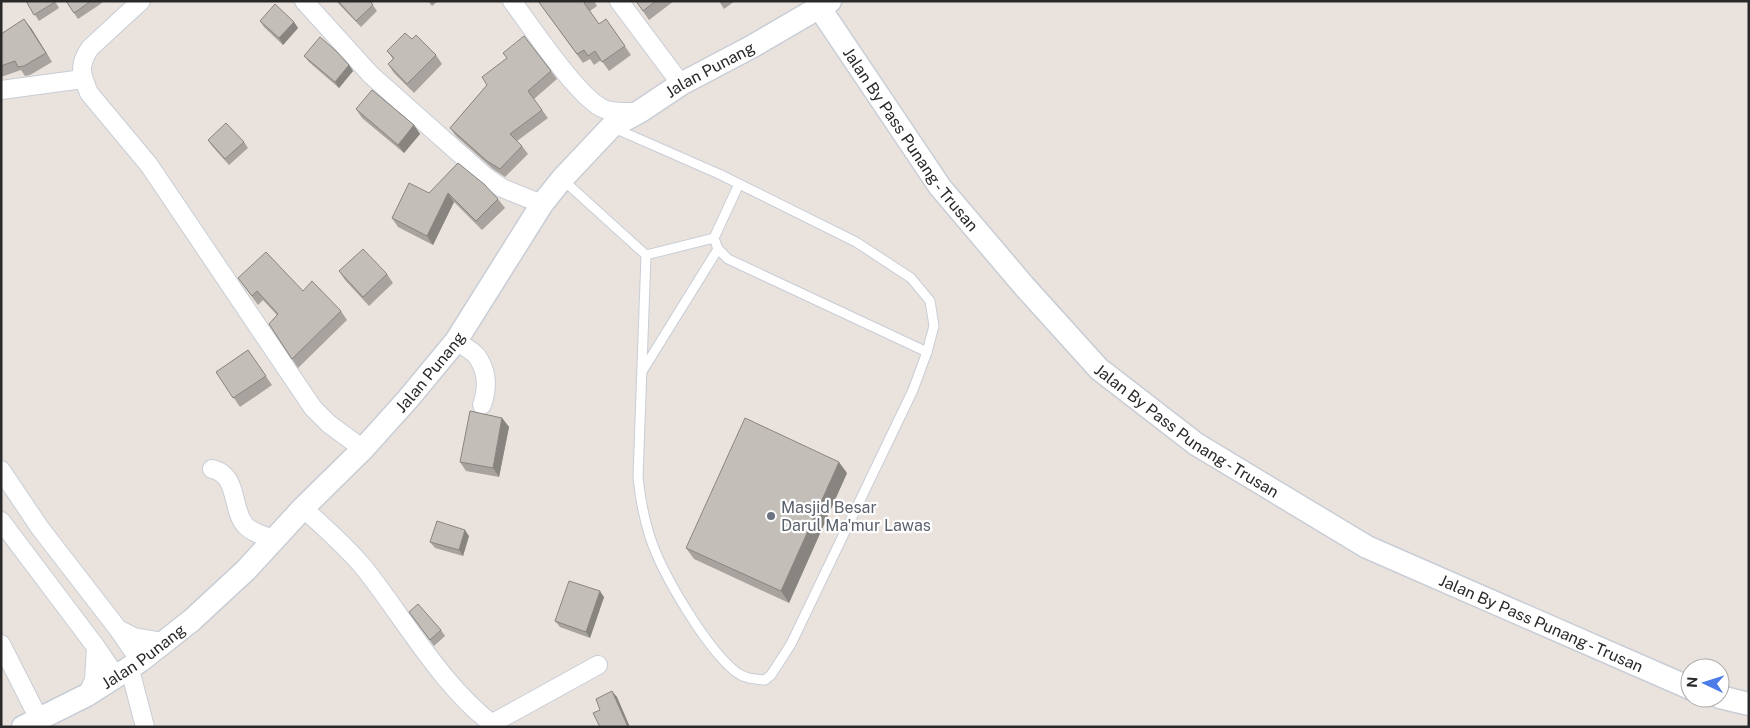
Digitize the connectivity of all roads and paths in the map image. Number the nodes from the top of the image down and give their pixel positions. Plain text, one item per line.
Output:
1 (142, 1) edge
2 (304, 1) edge
3 (512, 1) edge
4 (619, 1) edge
5 (824, 3) edge
6 (83, 80) junction
7 (682, 84) junction
8 (1, 90) edge
9 (638, 112) junction
10 (611, 127) junction
11 (562, 179) junction
12 (739, 184) junction
13 (542, 204) junction
14 (714, 238) junction
15 (718, 249) junction
16 (646, 255) junction
17 (456, 341) junction
18 (927, 352) junction
19 (642, 371) junction
20 (482, 405) dead end
21 (362, 449) junction
22 (1, 470) edge
23 (212, 470) dead end
24 (303, 508) junction
25 (1, 522) edge
26 (274, 539) junction
27 (118, 629) junction
28 (163, 642) junction
29 (1, 644) edge
30 (96, 647) junction
31 (598, 665) dead end
32 (128, 668) junction
33 (1680, 684) edge
34 (87, 694) junction
35 (1730, 699) edge
36 (1749, 704) edge
37 (31, 723) edge
38 (493, 725) edge
39 (145, 727) edge

1 - 6 street
2 - 13 street
3 - 9 street
4 - 7 street
5 - 7 street, Jalan Punang
5 - 33 street, Jalan By Pass Punang - Trusan
6 - 8 street
6 - 21 street
7 - 9 street, Jalan Punang
9 - 10 street, Jalan Punang
10 - 11 street, Jalan Punang
10 - 12 lane
11 - 13 street, Jalan Punang
11 - 16 lane
12 - 14 lane
12 - 18 lane
13 - 17 street, Jalan Punang
14 - 15 lane
14 - 16 lane
15 - 18 lane
15 - 19 lane
16 - 19 lane
17 - 20 street
17 - 21 street, Jalan Punang
18 - 19 lane
21 - 24 street, Jalan Punang
22 - 27 street
23 - 26 street
24 - 26 street, Jalan Punang
24 - 38 street
25 - 30 street
26 - 28 street, Jalan Punang
27 - 28 street
27 - 32 street
28 - 32 street, Jalan Punang
29 - 37 street
30 - 32 street
30 - 34 street
31 - 38 street
32 - 34 street, Jalan Punang
32 - 39 street
34 - 37 street, Jalan Punang
35 - 36 street

